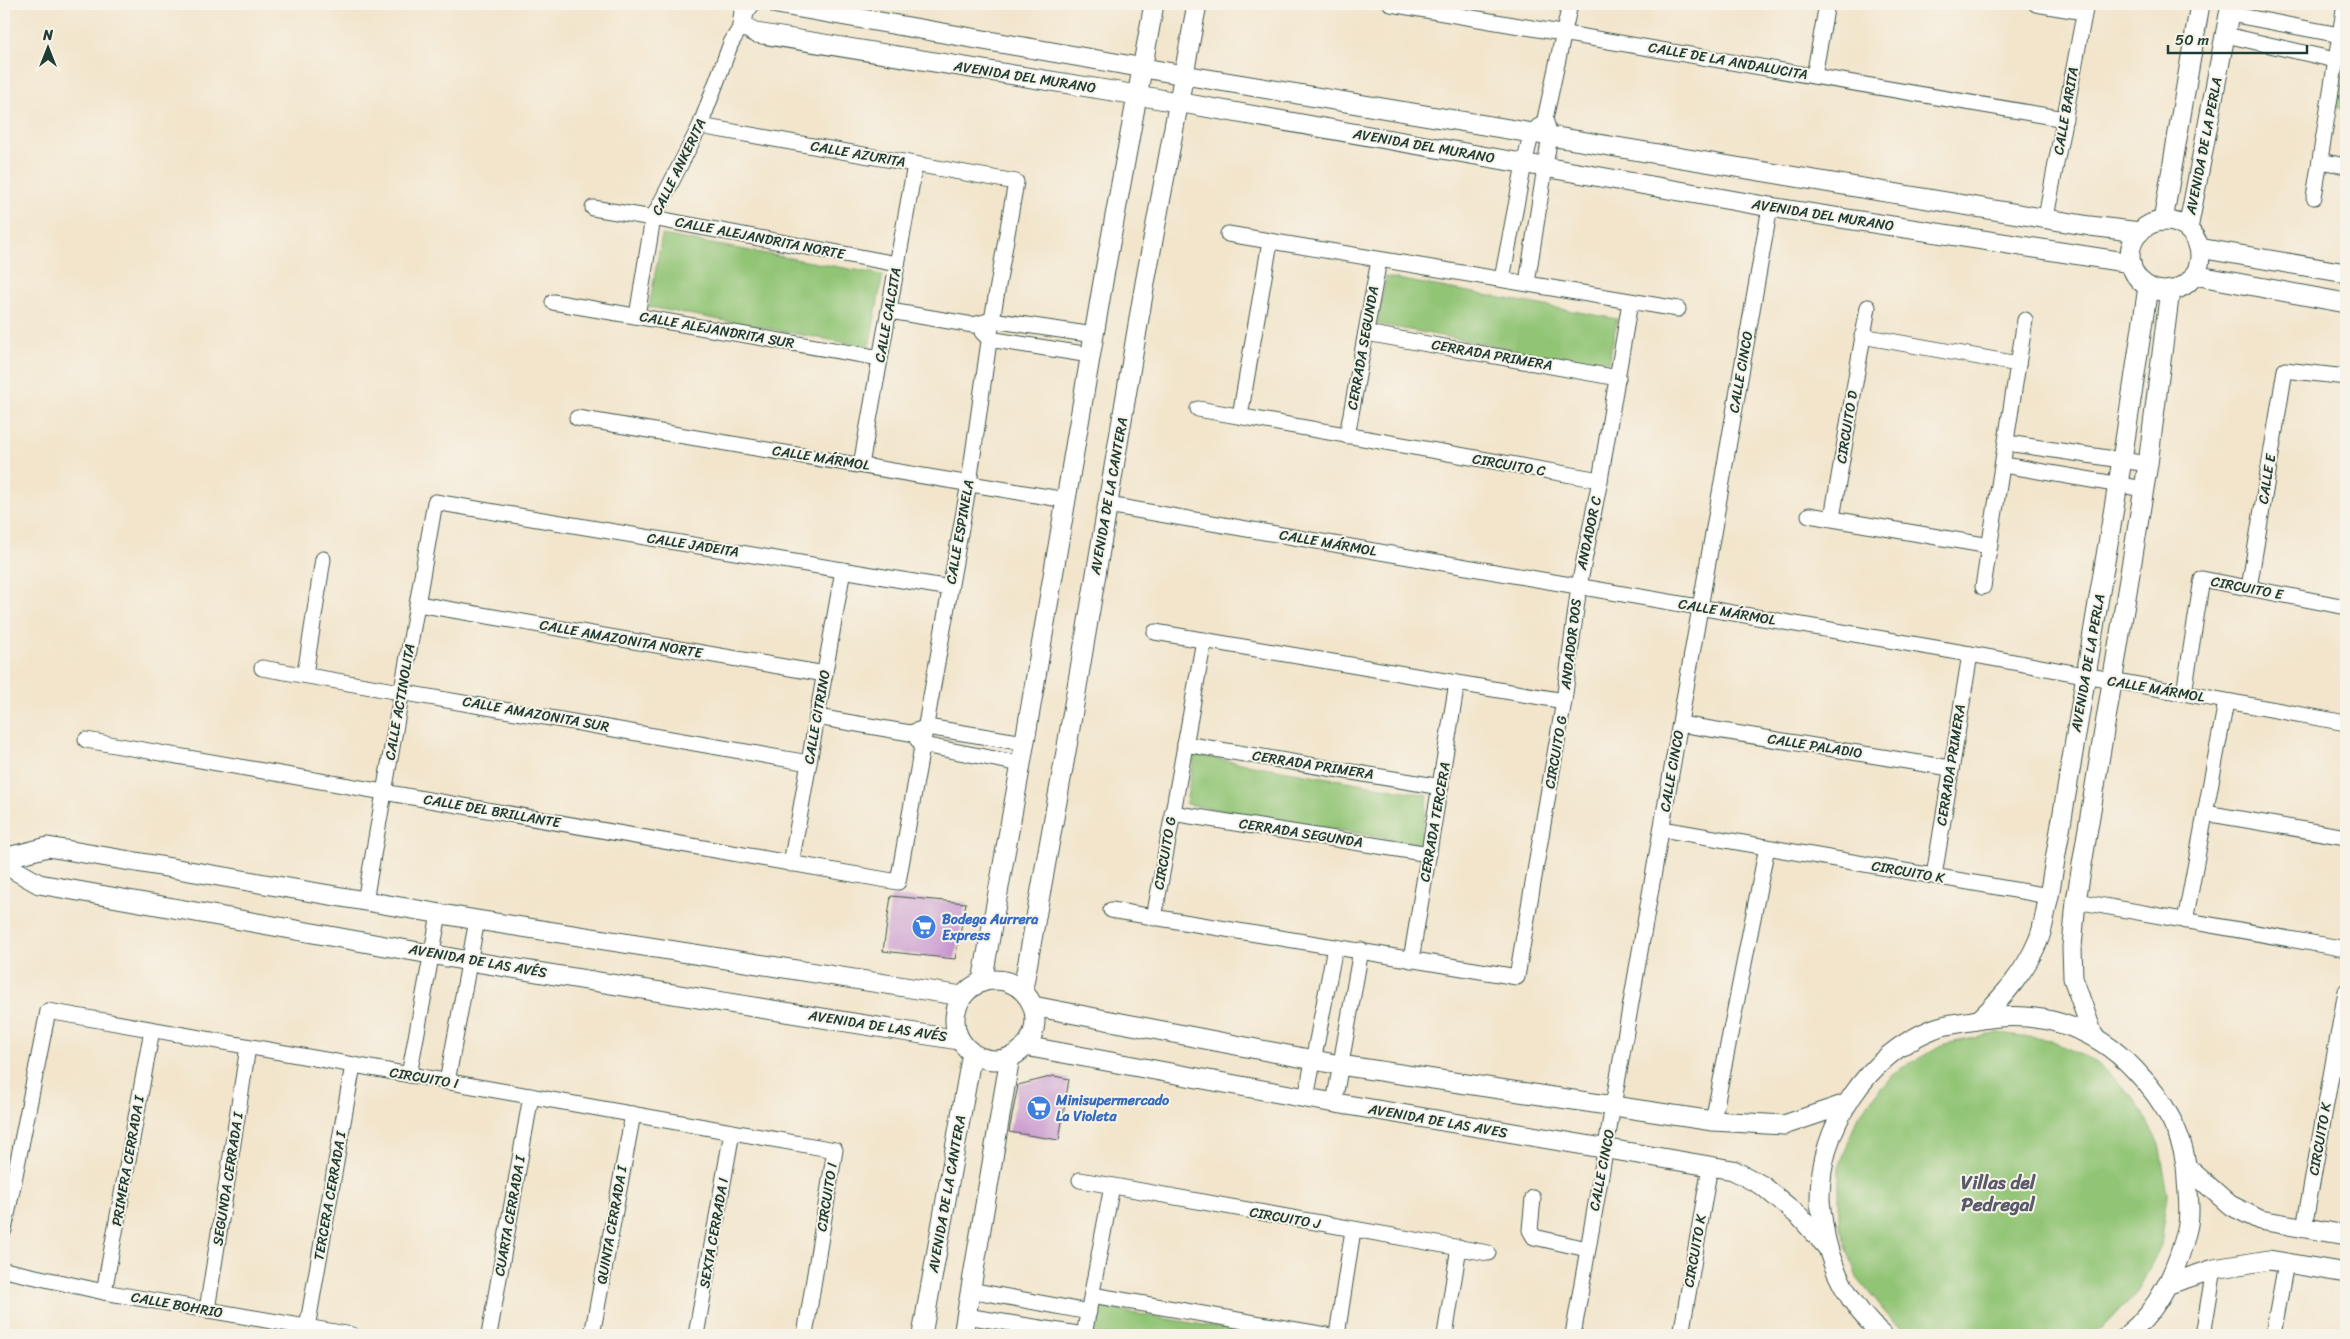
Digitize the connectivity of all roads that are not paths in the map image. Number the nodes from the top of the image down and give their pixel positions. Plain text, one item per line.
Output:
1 (750, 4) edge
2 (777, 4) edge
3 (1154, 4) edge
4 (1197, 4) edge
5 (1391, 4) edge
6 (1570, 4) edge
7 (1826, 4) edge
8 (2036, 4) edge
9 (2200, 4) edge
10 (2346, 4) edge
11 (2085, 8) edge
12 (2230, 9) edge
13 (742, 25) junction
14 (1565, 33) junction
15 (2340, 34) junction
16 (2226, 35) junction
17 (2335, 60) junction
18 (1142, 67) junction
19 (1184, 75) junction
20 (1814, 76) junction
21 (1137, 95) junction
22 (1179, 103) junction
23 (2065, 119) junction
24 (700, 126) junction
25 (1542, 129) junction
26 (2320, 161) junction
27 (916, 164) junction
28 (1524, 164) junction
29 (2346, 166) edge
30 (1545, 167) junction
31 (1016, 182) joint
32 (2314, 197) dead end
33 (1770, 207) junction
34 (593, 208) dead end
35 (2046, 217) junction
36 (653, 218) junction
37 (2163, 221) junction
38 (2188, 229) junction
39 (2140, 232) junction
40 (1228, 234) dead end
41 (1270, 242) junction
42 (2199, 248) junction
43 (1380, 260) junction
44 (2131, 263) junction
45 (897, 264) junction
46 (2346, 273) edge
47 (2194, 275) junction
48 (1502, 280) junction
49 (1526, 284) junction
50 (2148, 286) junction
51 (2170, 290) junction
52 (553, 302) dead end
53 (1630, 302) junction
54 (2346, 303) edge
55 (1868, 307) dead end
56 (1678, 309) dead end
57 (890, 311) junction
58 (637, 316) junction
59 (992, 320) junction
60 (2026, 320) dead end
61 (973, 325) junction
62 (1366, 333) junction
63 (1094, 335) junction
64 (1862, 336) junction
65 (989, 339) junction
66 (1090, 355) junction
67 (880, 358) junction
68 (2018, 364) junction
69 (2346, 377) edge
70 (1618, 378) junction
71 (1198, 409) dead end
72 (1240, 416) junction
73 (577, 418) dead end
74 (1347, 436) junction
75 (2007, 443) junction
76 (2122, 460) junction
77 (2148, 464) junction
78 (861, 465) junction
79 (2004, 465) junction
80 (1600, 480) junction
81 (969, 483) junction
82 (2118, 483) junction
83 (2144, 489) junction
84 (1066, 500) junction
85 (435, 502) joint
86 (1108, 505) junction
87 (1809, 515) dead end
88 (1832, 518) junction
89 (1990, 546) junction
90 (323, 560) dead end
91 (843, 570) junction
92 (1579, 586) junction
93 (1983, 587) dead end
94 (950, 588) junction
95 (2249, 588) junction
96 (418, 604) junction
97 (1700, 607) junction
98 (2346, 607) edge
99 (1155, 632) dead end
100 (1204, 640) junction
101 (1970, 654) junction
102 (262, 668) dead end
103 (305, 674) junction
104 (825, 674) junction
105 (2086, 675) junction
106 (2112, 681) junction
107 (1457, 683) junction
108 (402, 691) junction
109 (2184, 693) junction
110 (1564, 702) junction
111 (2226, 702) junction
112 (817, 716) junction
113 (2346, 723) edge
114 (1680, 724) junction
115 (926, 727) junction
116 (910, 733) junction
117 (86, 740) dead end
118 (1025, 743) junction
119 (1185, 744) junction
120 (923, 745) junction
121 (809, 763) junction
122 (1021, 764) junction
123 (1950, 768) junction
124 (1441, 787) junction
125 (384, 792) junction
126 (1172, 813) junction
127 (2205, 813) junction
128 (1662, 829) junction
129 (2346, 837) edge
130 (1767, 847) junction
131 (1429, 854) junction
132 (4, 858) edge
133 (4, 864) edge
134 (791, 864) junction
135 (1934, 876) junction
136 (898, 882) joint
137 (2049, 896) junction
138 (365, 901) junction
139 (2076, 901) junction
140 (1111, 910) dead end
141 (439, 914) junction
142 (1154, 918) junction
143 (477, 920) junction
144 (2185, 921) junction
145 (1335, 947) junction
146 (2346, 949) edge
147 (1361, 950) junction
148 (431, 954) junction
149 (469, 960) junction
150 (1411, 960) junction
151 (982, 982) junction
152 (1023, 989) junction
153 (2346, 991) edge
154 (962, 996) junction
155 (1033, 1006) junction
156 (1980, 1019) junction
157 (152, 1030) junction
158 (2093, 1035) junction
159 (959, 1040) junction
160 (248, 1047) junction
161 (1018, 1052) junction
162 (972, 1053) junction
163 (1313, 1060) junction
164 (353, 1065) junction
165 (1340, 1065) junction
166 (409, 1075) junction
167 (447, 1082) junction
168 (531, 1096) junction
169 (1306, 1098) junction
170 (1334, 1103) junction
171 (1846, 1104) junction
172 (1614, 1106) junction
173 (633, 1114) junction
174 (1713, 1121) junction
175 (732, 1132) junction
176 (1607, 1150) junction
177 (1710, 1166) junction
178 (2187, 1167) junction
179 (1080, 1180) dead end
180 (1112, 1186) junction
181 (1533, 1198) dead end
182 (2304, 1228) junction
183 (4, 1230) edge
184 (1353, 1230) junction
185 (2346, 1235) edge
186 (1826, 1246) junction
187 (1459, 1247) junction
188 (1587, 1249) junction
189 (1488, 1253) dead end
190 (2286, 1263) junction
191 (2214, 1269) junction
192 (4, 1270) edge
193 (2346, 1273) edge
194 (2169, 1284) junction
195 (970, 1290) junction
196 (104, 1292) junction
197 (1092, 1295) junction
198 (207, 1310) junction
199 (1089, 1312) junction
200 (966, 1316) junction
201 (307, 1328) junction
202 (352, 1335) edge
203 (489, 1335) edge
204 (592, 1335) edge
205 (696, 1335) edge
206 (805, 1335) edge
207 (922, 1335) edge
208 (963, 1335) edge
209 (1084, 1335) edge
210 (1326, 1335) edge
211 (1337, 1335) edge
212 (1446, 1335) edge
213 (1573, 1335) edge
214 (1681, 1335) edge
215 (1883, 1335) edge
216 (2127, 1335) edge
217 (2203, 1335) edge
218 (2273, 1335) edge

1 - 13 street
2 - 18 street, AVENIDA DEL MURANO
3 - 18 street
4 - 19 street, AVENIDA DE LA CANTERA
5 - 14 street, CALLE DE LA ANDALUCITA
6 - 14 street
7 - 20 street
8 - 11 street
9 - 37 street, AVENIDA DE LA PERLA
10 - 15 street
11 - 23 street, CALLE BARITA
12 - 15 street
12 - 16 street, AVENIDA DE LA PERLA
13 - 21 street, AVENIDA DEL MURANO
13 - 24 street, CALLE ANKERITA
14 - 20 street, CALLE DE LA ANDALUCITA
14 - 25 street
15 - 17 street
16 - 17 street
16 - 38 street, AVENIDA DE LA PERLA
17 - 26 street
18 - 19 street, AVENIDA DEL MURANO
18 - 21 street
19 - 22 street, AVENIDA DE LA CANTERA
19 - 25 street, AVENIDA DEL MURANO
20 - 23 street, CALLE DE LA ANDALUCITA
21 - 22 street, AVENIDA DEL MURANO
21 - 63 street
22 - 28 street, AVENIDA DEL MURANO
22 - 86 street, AVENIDA DE LA CANTERA
23 - 35 street, CALLE BARITA
24 - 27 street, CALLE AZURITA
24 - 36 street, CALLE ANKERITA
25 - 28 street
25 - 30 street
25 - 35 street, AVENIDA DEL MURANO
26 - 29 street
26 - 32 street
27 - 31 street, CALLE AZURITA
27 - 45 street, CALLE CALCITA
28 - 30 street, AVENIDA DEL MURANO
28 - 48 street
30 - 33 street, AVENIDA DEL MURANO
30 - 49 street
31 - 59 street, CALLE ESPINELA
33 - 44 street, AVENIDA DEL MURANO
33 - 97 street, CALLE CINCO
34 - 36 street, CALLE ALEJANDRITA NORTE
35 - 39 street, AVENIDA DEL MURANO
36 - 45 street, CALLE ALEJANDRITA NORTE
36 - 58 street, CALLE ANKERITA
37 - 38 street
37 - 39 street
38 - 42 street
39 - 44 street
40 - 41 street
41 - 43 street
41 - 72 street
42 - 46 street
42 - 47 street
43 - 48 street
43 - 62 street, CERRADA SEGUNDA
44 - 50 street
45 - 57 street, CALLE CALCITA
47 - 51 street
47 - 54 street
48 - 49 street
49 - 53 street
50 - 51 street
50 - 76 street, AVENIDA DE LA PERLA
51 - 77 street, AVENIDA DE LA PERLA
52 - 58 street, CALLE ALEJANDRITA SUR
53 - 56 street
53 - 70 street
55 - 64 street, CIRCUITO D
57 - 61 street
57 - 67 street, CALLE CALCITA
58 - 67 street, CALLE ALEJANDRITA SUR
59 - 61 street
59 - 63 street
59 - 65 street, CALLE ESPINELA
60 - 68 street
61 - 65 street
62 - 70 street, CERRADA PRIMERA
62 - 74 street, CERRADA SEGUNDA
63 - 66 street
64 - 68 street
64 - 88 street, CIRCUITO D
65 - 66 street
65 - 81 street, CALLE ESPINELA
66 - 84 street
67 - 78 street, CALLE CALCITA
68 - 75 street
69 - 95 street, CALLE E
70 - 80 street
71 - 72 street, CIRCUITO C
72 - 74 street, CIRCUITO C
73 - 78 street, CALLE MÁRMOL
74 - 80 street, CIRCUITO C
75 - 76 street
75 - 79 street
76 - 77 street
76 - 82 street, AVENIDA DE LA PERLA
77 - 83 street, AVENIDA DE LA PERLA
78 - 81 street, CALLE MÁRMOL
79 - 82 street
79 - 89 street
80 - 92 street, ANDADOR C
81 - 84 street, CALLE MÁRMOL
81 - 94 street, CALLE ESPINELA
82 - 83 street
82 - 105 street, AVENIDA DE LA PERLA
83 - 106 street, AVENIDA DE LA PERLA
84 - 118 street
85 - 91 street, CALLE JADEITA
85 - 96 street, CALLE ACTINOLITA
86 - 92 street, CALLE MÁRMOL
86 - 152 street, AVENIDA DE LA CANTERA
87 - 88 street
88 - 89 street
89 - 93 street
90 - 103 street
91 - 94 street, CALLE JADEITA
91 - 104 street, CALLE CITRINO
92 - 97 street, CALLE MÁRMOL
92 - 110 street, ANDADOR DOS
94 - 115 street, CALLE ESPINELA
95 - 98 street, CIRCUITO E
95 - 109 street, CIRCUITO E
96 - 104 street, CALLE AMAZONITA NORTE
96 - 108 street, CALLE ACTINOLITA
97 - 101 street, CALLE MÁRMOL
97 - 114 street, CALLE CINCO
99 - 100 street, CIRCUITO G
100 - 107 street, CIRCUITO G
100 - 119 street, CIRCUITO G
101 - 105 street, CALLE MÁRMOL
101 - 123 street, CERRADA PRIMERA
102 - 103 street, CALLE AMAZONITA SUR
103 - 108 street, CALLE AMAZONITA SUR
104 - 112 street, CALLE CITRINO
105 - 106 street, CALLE MÁRMOL
105 - 137 street, AVENIDA DE LA PERLA
106 - 109 street, CALLE MÁRMOL
106 - 139 street, AVENIDA DE LA PERLA
107 - 110 street, CIRCUITO G
107 - 124 street, CERRADA TERCERA
108 - 121 street, CALLE AMAZONITA SUR
108 - 125 street, CALLE ACTINOLITA
109 - 111 street, CALLE MÁRMOL
110 - 150 street, CIRCUITO G
111 - 113 street, CALLE MÁRMOL
111 - 127 street
112 - 116 street
112 - 121 street, CALLE CITRINO
114 - 123 street, CALLE PALADIO
114 - 128 street, CALLE CINCO
115 - 116 street
115 - 118 street
115 - 120 street, CALLE ESPINELA
116 - 120 street
117 - 125 street, CALLE DEL BRILLANTE
118 - 122 street
119 - 124 street, CERRADA PRIMERA
119 - 126 street, CIRCUITO G
120 - 122 street
120 - 136 street, CALLE ESPINELA
121 - 134 street, CALLE CITRINO
122 - 151 street
123 - 135 street, CERRADA PRIMERA
124 - 131 street, CERRADA TERCERA
125 - 134 street, CALLE DEL BRILLANTE
125 - 138 street, CALLE ACTINOLITA
126 - 131 street, CERRADA SEGUNDA
126 - 142 street, CIRCUITO G
127 - 129 street
127 - 144 street
128 - 130 street, CIRCUITO K
128 - 172 street, CALLE CINCO
130 - 135 street, CIRCUITO K
130 - 174 street
131 - 150 street, CERRADA TERCERA
132 - 138 street
133 - 148 street, AVENIDA DE LAS AVÉS
134 - 136 street, CALLE DEL BRILLANTE
135 - 137 street, CIRCUITO K
137 - 156 street, AVENIDA DE LA PERLA
138 - 141 street
139 - 144 street
139 - 158 street, AVENIDA DE LA PERLA
140 - 142 street, CIRCUITO G
141 - 143 street
141 - 148 street
142 - 145 street, CIRCUITO G
143 - 149 street
143 - 154 street
144 - 146 street
145 - 147 street, CIRCUITO G
145 - 163 street
147 - 150 street, CIRCUITO G
147 - 165 street
148 - 149 street, AVENIDA DE LAS AVÉS
148 - 166 street
149 - 159 street, AVENIDA DE LAS AVÉS
149 - 167 street
151 - 152 street
151 - 154 street
152 - 155 street
153 - 182 street, CIRCUITO K
154 - 159 street
155 - 161 street
155 - 163 street
156 - 158 street
156 - 171 street
157 - 160 street, CIRCUITO I
157 - 183 street, CIRCUITO I
157 - 196 street, PRIMERA CERRADA I
158 - 178 street
159 - 162 street
160 - 164 street, CIRCUITO I
160 - 198 street, SEGUNDA CERRADA I
161 - 162 street
161 - 169 street, AVENIDA DE LAS AVES
161 - 195 street
162 - 207 street, AVENIDA DE LA CANTERA
163 - 165 street
163 - 169 street
164 - 166 street, CIRCUITO I
164 - 201 street, TERCERA CERRADA I
165 - 170 street
165 - 172 street
166 - 167 street, CIRCUITO I
167 - 168 street, CIRCUITO I
168 - 173 street, CIRCUITO I
168 - 203 street, CUARTA CERRADA I
169 - 170 street, AVENIDA DE LAS AVES
170 - 176 street, AVENIDA DE LAS AVES
171 - 174 street
171 - 186 street
172 - 174 street
172 - 176 street, CALLE CINCO
173 - 175 street, CIRCUITO I
173 - 204 street, QUINTA CERRADA I
175 - 205 street, SEXTA CERRADA I
175 - 206 street, CIRCUITO I
176 - 177 street, AVENIDA DE LAS AVES
176 - 188 street, CALLE CINCO
177 - 186 street, AVENIDA DE LAS AVES
177 - 214 street, CIRCUITO K
178 - 182 street
178 - 194 street
179 - 180 street, CIRCUITO J
180 - 184 street, CIRCUITO J
180 - 197 street
181 - 188 street
182 - 185 street
184 - 187 street, CIRCUITO J
184 - 211 street
186 - 215 street
187 - 189 street, CIRCUITO J
187 - 212 street
188 - 213 street, CALLE CINCO
190 - 191 street
190 - 193 street
190 - 218 street
191 - 194 street
191 - 217 street
192 - 196 street, CALLE BOHRIO
194 - 216 street
195 - 199 street
195 - 200 street
196 - 198 street, CALLE BOHRIO
197 - 199 street
197 - 210 street
198 - 201 street, CALLE BOHRIO
199 - 209 street
200 - 208 street
200 - 209 street
201 - 202 street, CALLE BOHRIO

